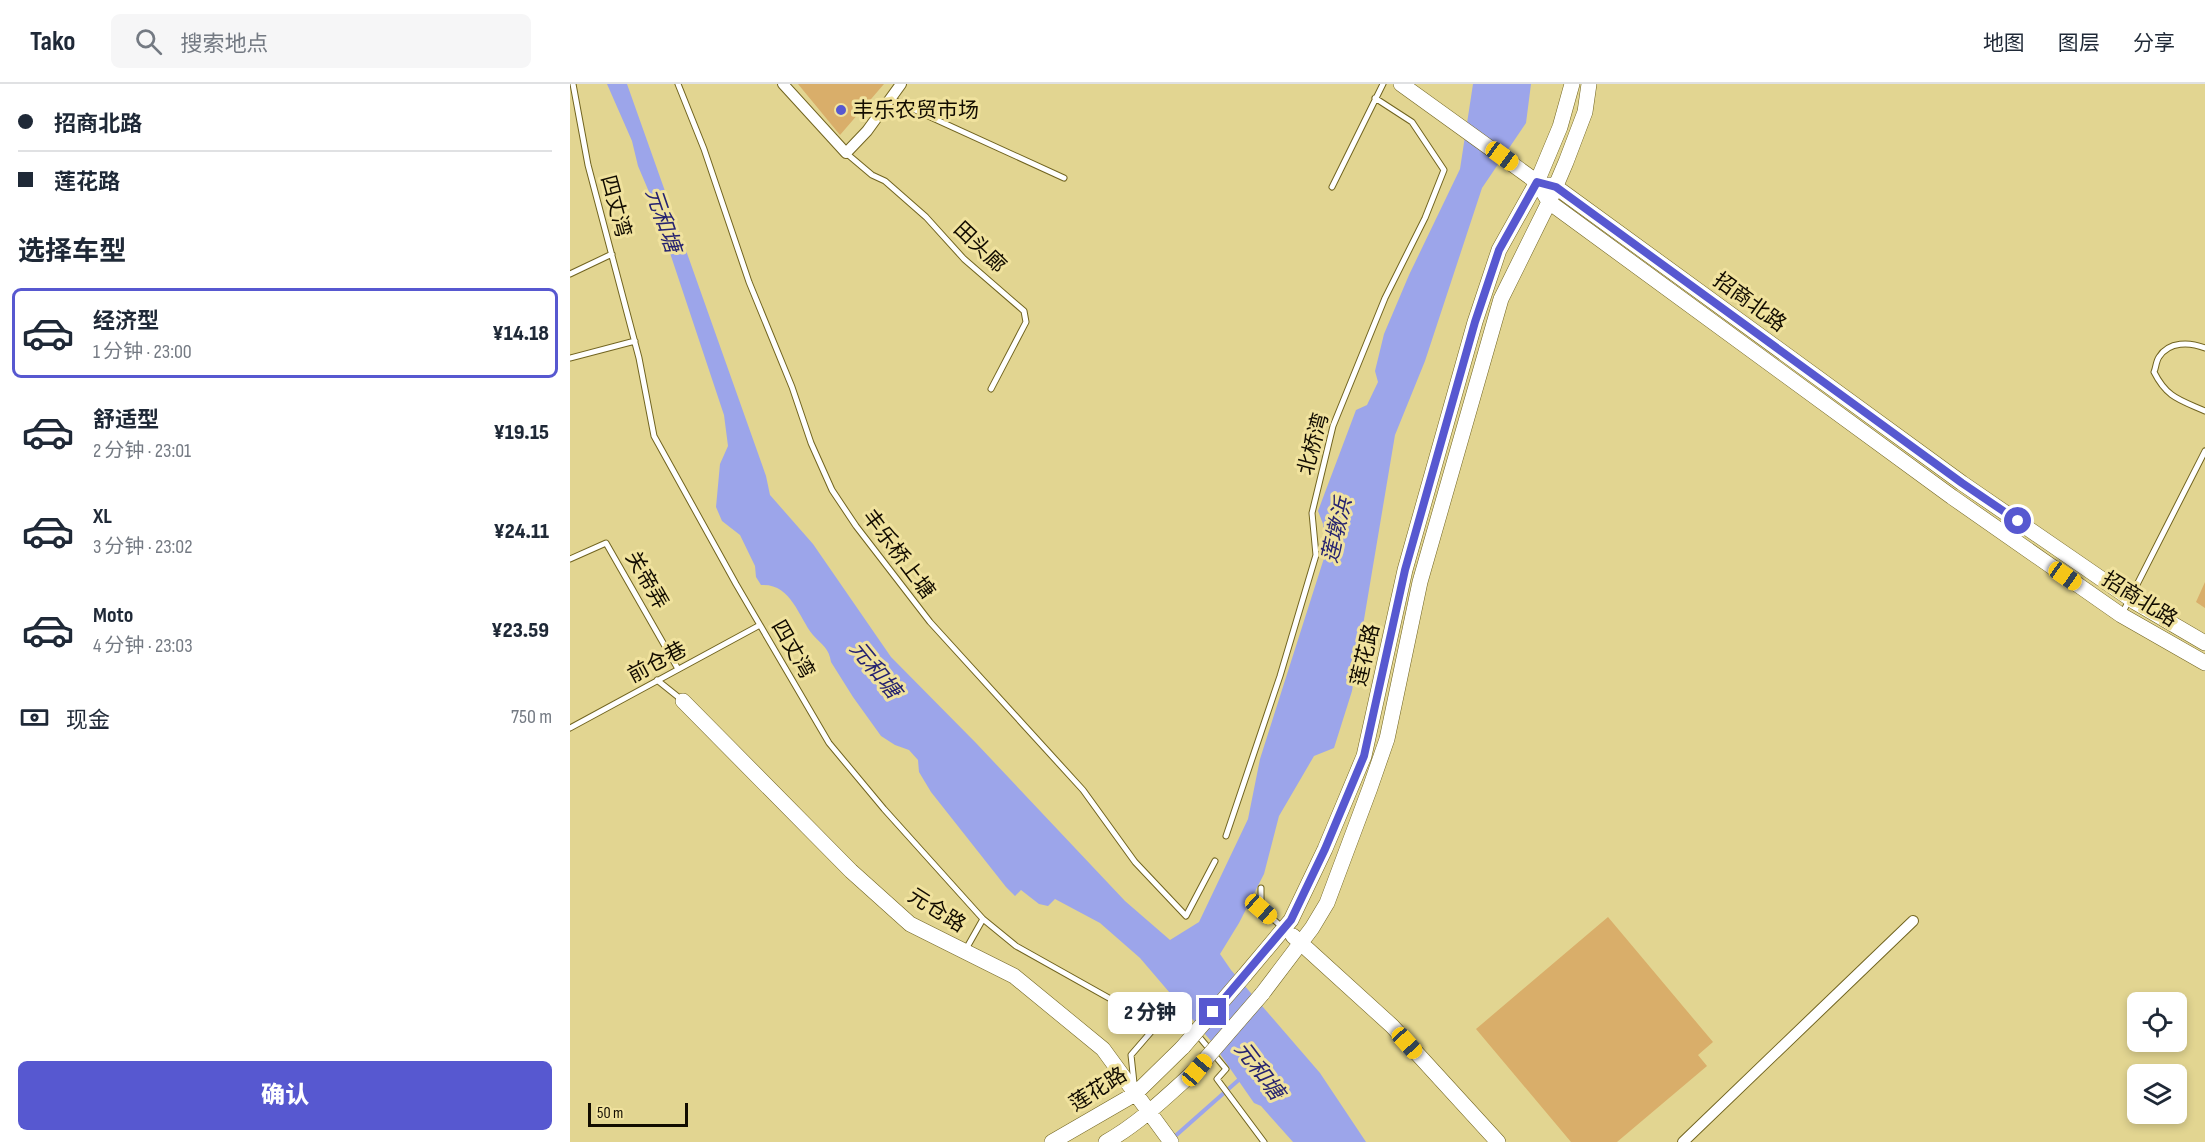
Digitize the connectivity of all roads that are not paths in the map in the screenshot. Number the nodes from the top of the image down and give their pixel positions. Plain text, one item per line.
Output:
1 (573, 84) edge
2 (678, 84) edge
3 (783, 84) edge
4 (901, 84) edge
5 (1383, 84) edge
6 (1401, 84) edge
7 (1572, 84) edge
8 (1589, 84) edge
9 (1375, 98) junction
10 (890, 99) junction
11 (846, 153) junction
12 (1064, 178) dead end
13 (1537, 182) junction
14 (1332, 187) dead end
15 (1556, 187) junction
16 (1549, 202) junction
17 (612, 254) junction
18 (570, 274) edge
19 (635, 341) junction
20 (2205, 348) edge
21 (570, 358) edge
22 (991, 389) dead end
23 (2205, 411) edge
24 (2205, 451) edge
25 (570, 560) edge
26 (2130, 599) junction
27 (2121, 615) junction
28 (760, 625) junction
29 (2205, 643) edge
30 (2205, 663) edge
31 (678, 669) junction
32 (657, 680) junction
33 (683, 701) joint
34 (570, 728) edge
35 (1226, 836) dead end
36 (1215, 861) dead end
37 (1261, 888) dead end
38 (983, 919) junction
39 (1912, 921) dead end
40 (1284, 929) junction
41 (1301, 942) junction
42 (965, 951) junction
43 (1157, 1024) junction
44 (1135, 1094) junction
45 (1149, 1112) junction
46 (1169, 1139) edge
47 (1052, 1142) edge
48 (1106, 1142) edge
49 (1264, 1142) edge
50 (1498, 1142) edge
51 (1683, 1142) edge

1 - 17 lane, 四丈湾
2 - 36 lane, 丰乐桥上塘
3 - 11 street
4 - 10 street
5 - 9 lane
6 - 13 street, 招商北路
7 - 13 street, 莲花路
8 - 15 street, 莲花路
9 - 14 lane
9 - 35 lane, 北桥湾
10 - 11 street
10 - 12 lane
11 - 22 lane, 田头廊
13 - 15 street, 招商北路
13 - 16 street, 招商北路
13 - 40 street, 莲花路
15 - 16 street, 莲花路
15 - 26 street, 招商北路
16 - 27 street, 招商北路
16 - 41 street, 莲花路
17 - 18 lane
17 - 19 lane, 四丈湾
19 - 21 lane
19 - 28 lane, 四丈湾
20 - 23 lane
24 - 26 lane
25 - 31 lane, 关帝弄
26 - 27 lane
26 - 29 street, 招商北路
27 - 30 street, 招商北路
28 - 31 lane, 前仓巷
28 - 38 lane, 四丈湾
31 - 32 lane, 前仓巷
32 - 33 lane, 元仓路
32 - 34 lane, 前仓巷
33 - 42 street, 元仓路
37 - 40 lane
38 - 42 lane
38 - 43 lane, 四丈湾
39 - 51 street
40 - 41 street
40 - 44 street, 莲花路, bridge
41 - 45 street, 莲花路, bridge
41 - 50 street
42 - 44 street, 元仓路
43 - 44 lane
43 - 49 lane
44 - 45 street, 元仓路
44 - 47 street, 莲花路
45 - 46 street, 元仓路
45 - 48 street, 莲花路

